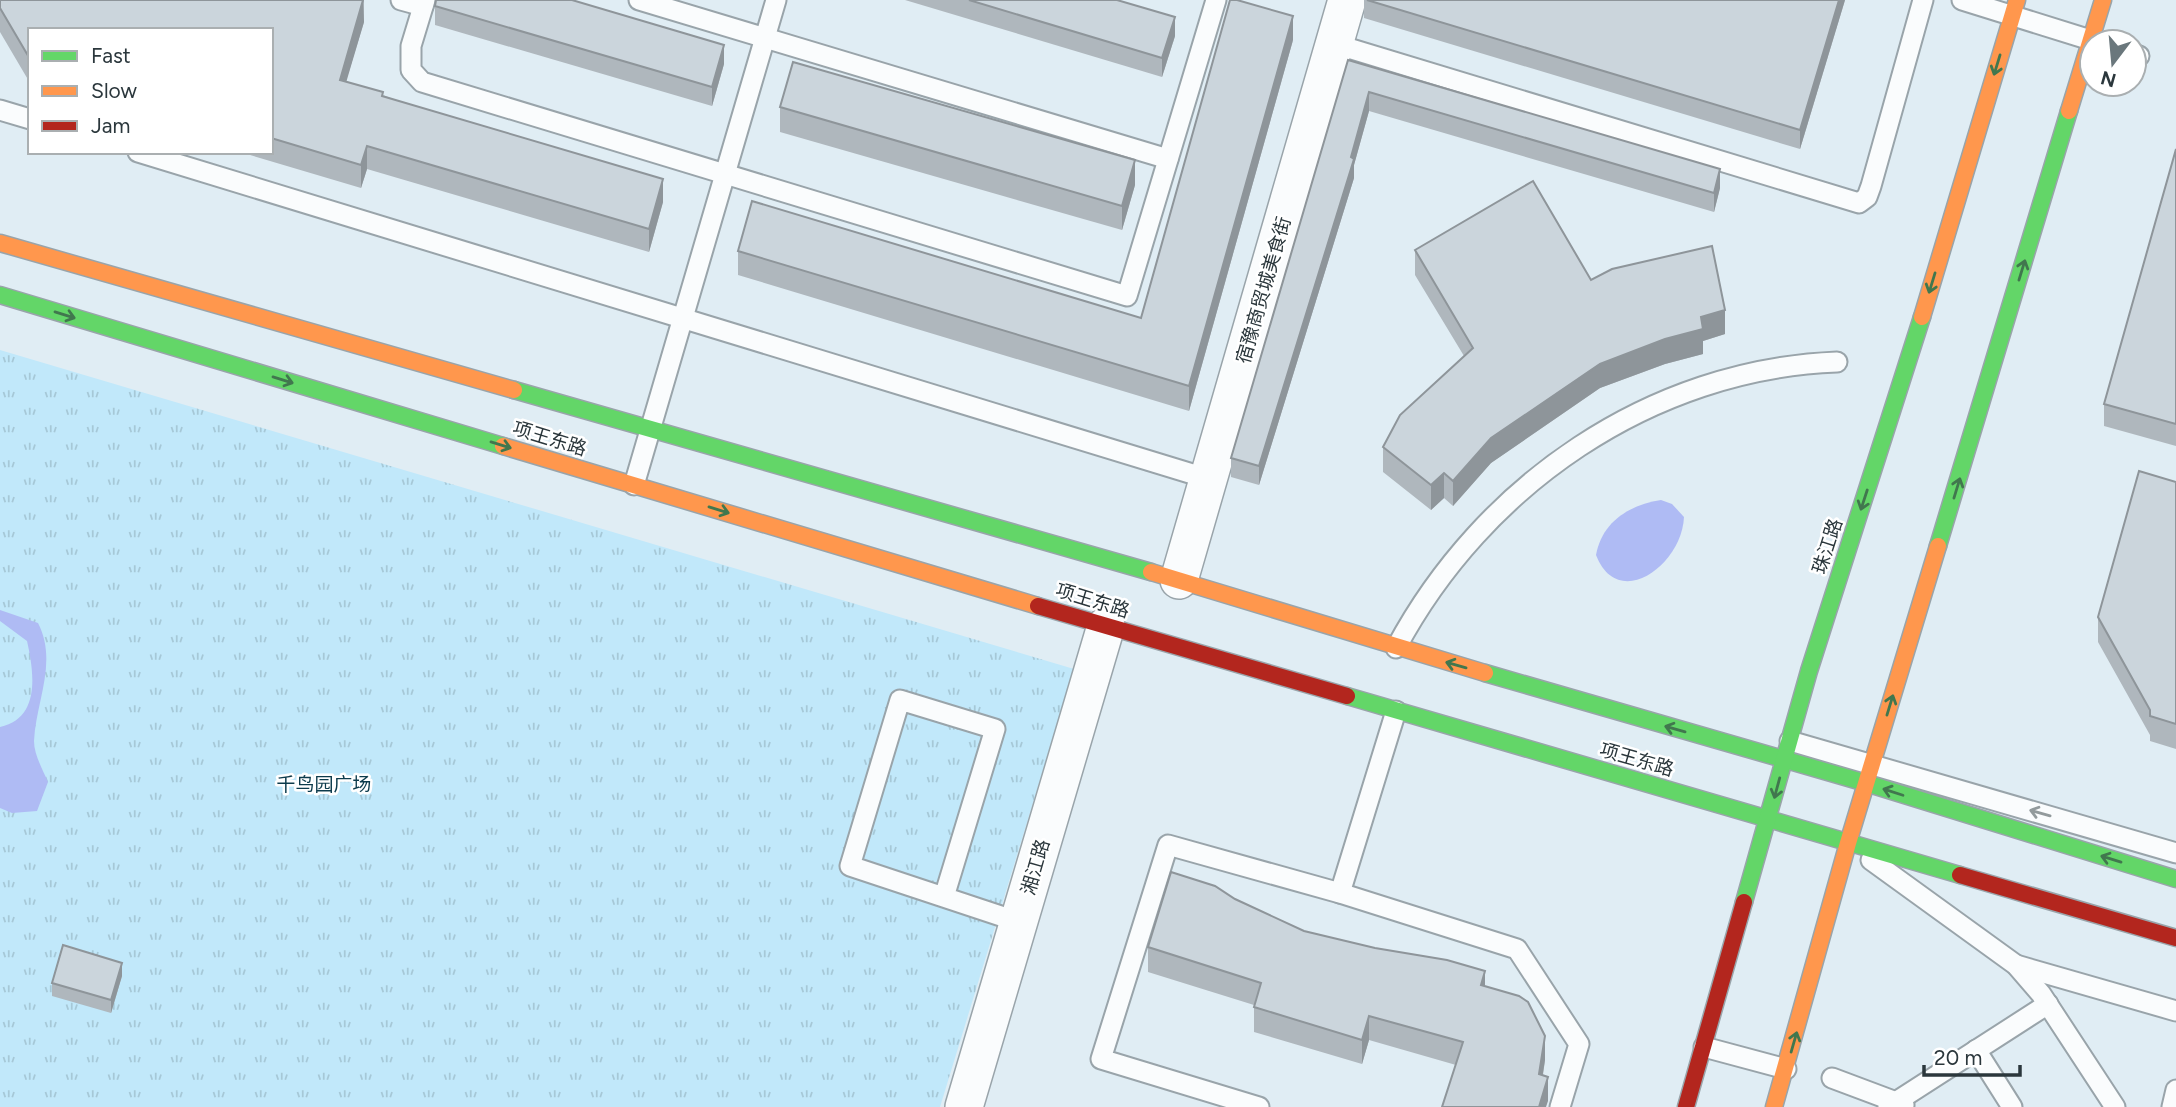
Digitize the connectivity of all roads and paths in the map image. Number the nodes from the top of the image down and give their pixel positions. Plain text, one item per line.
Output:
1 (401, 0) edge
2 (639, 0) edge
3 (776, 0) edge
4 (1216, 0) edge
5 (1348, 0) edge
6 (1923, 0) edge
7 (1962, 0) edge
8 (2103, 0) edge
9 (424, 3) edge
10 (2015, 8) edge
11 (2097, 28) edge
12 (2078, 34) edge
13 (765, 38) junction
14 (1335, 44) junction
15 (2078, 93) edge
16 (0, 110) edge
17 (28, 118) edge
18 (145, 154) edge
19 (1168, 159) junction
20 (725, 174) junction
21 (0, 243) edge
22 (0, 295) edge
23 (682, 318) junction
24 (1837, 362) dead end
25 (650, 431) junction
26 (1209, 479) junction
27 (634, 485) junction
28 (1180, 580) junction
29 (1106, 626) junction
30 (1396, 648) junction
31 (1396, 711) junction
32 (1790, 741) junction
33 (1784, 761) junction
34 (1869, 774) junction
35 (1768, 820) junction
36 (1848, 842) junction
37 (2176, 853) edge
38 (2176, 879) edge
39 (1340, 893) junction
40 (944, 897) junction
41 (1019, 922) junction
42 (2176, 938) edge
43 (2016, 965) junction
44 (2048, 1004) junction
45 (2176, 1011) edge
46 (1704, 1047) junction
47 (1976, 1051) junction
48 (1786, 1069) junction
49 (1832, 1078) dead end
50 (2176, 1090) edge
51 (1898, 1105) edge
52 (964, 1107) edge
53 (1259, 1107) edge
54 (1560, 1107) edge
55 (1686, 1107) edge
56 (1774, 1107) edge
57 (2012, 1107) edge
58 (2115, 1107) edge
59 (2172, 1107) edge

1 - 9 lane
2 - 13 lane
3 - 13 lane
4 - 19 lane
5 - 14 street, 宿豫商贸城美食街
6 - 14 lane
7 - 10 lane
8 - 11 main road
9 - 20 lane
10 - 12 lane
10 -> 32 main road, 珠江路
13 - 19 lane
13 - 20 lane
14 - 26 street, 宿豫商贸城美食街
34 -> 15 main road
16 - 17 lane
18 - 23 lane
19 - 20 lane
20 - 23 lane
21 - 25 main road, 项王东路
22 -> 27 main road, 项王东路
23 - 25 lane
23 - 26 lane
24 - 30 lane
25 - 27 lane
25 - 28 main road, 项王东路
26 - 28 street, 宿豫商贸城美食街
27 -> 29 main road, 项王东路
28 - 30 main road, 项王东路
29 - 31 main road, 项王东路
29 - 41 street, 湘江路
33 -> 30 main road, 项王东路
31 - 35 main road, 项王东路
31 - 39 lane
32 - 33 main road, 珠江路
32 - 34 lane
33 - 34 main road, 项王东路
33 -> 35 main road, 珠江路
34 - 36 main road
37 -> 34 lane
38 -> 34 main road, 项王东路
35 - 36 main road, 项王东路
35 - 46 main road, 珠江路
36 - 42 main road, 项王东路
36 - 43 lane
48 -> 36 main road
39 - 53 lane
39 - 54 lane
40 - 40 lane
40 - 41 lane
41 - 52 street, 湘江路
43 - 44 lane
43 - 45 lane
44 - 47 lane
44 - 58 lane
46 - 48 lane
46 - 55 main road, 珠江路
47 - 51 lane
47 - 57 lane
48 - 56 main road
49 - 51 lane
50 - 59 lane

